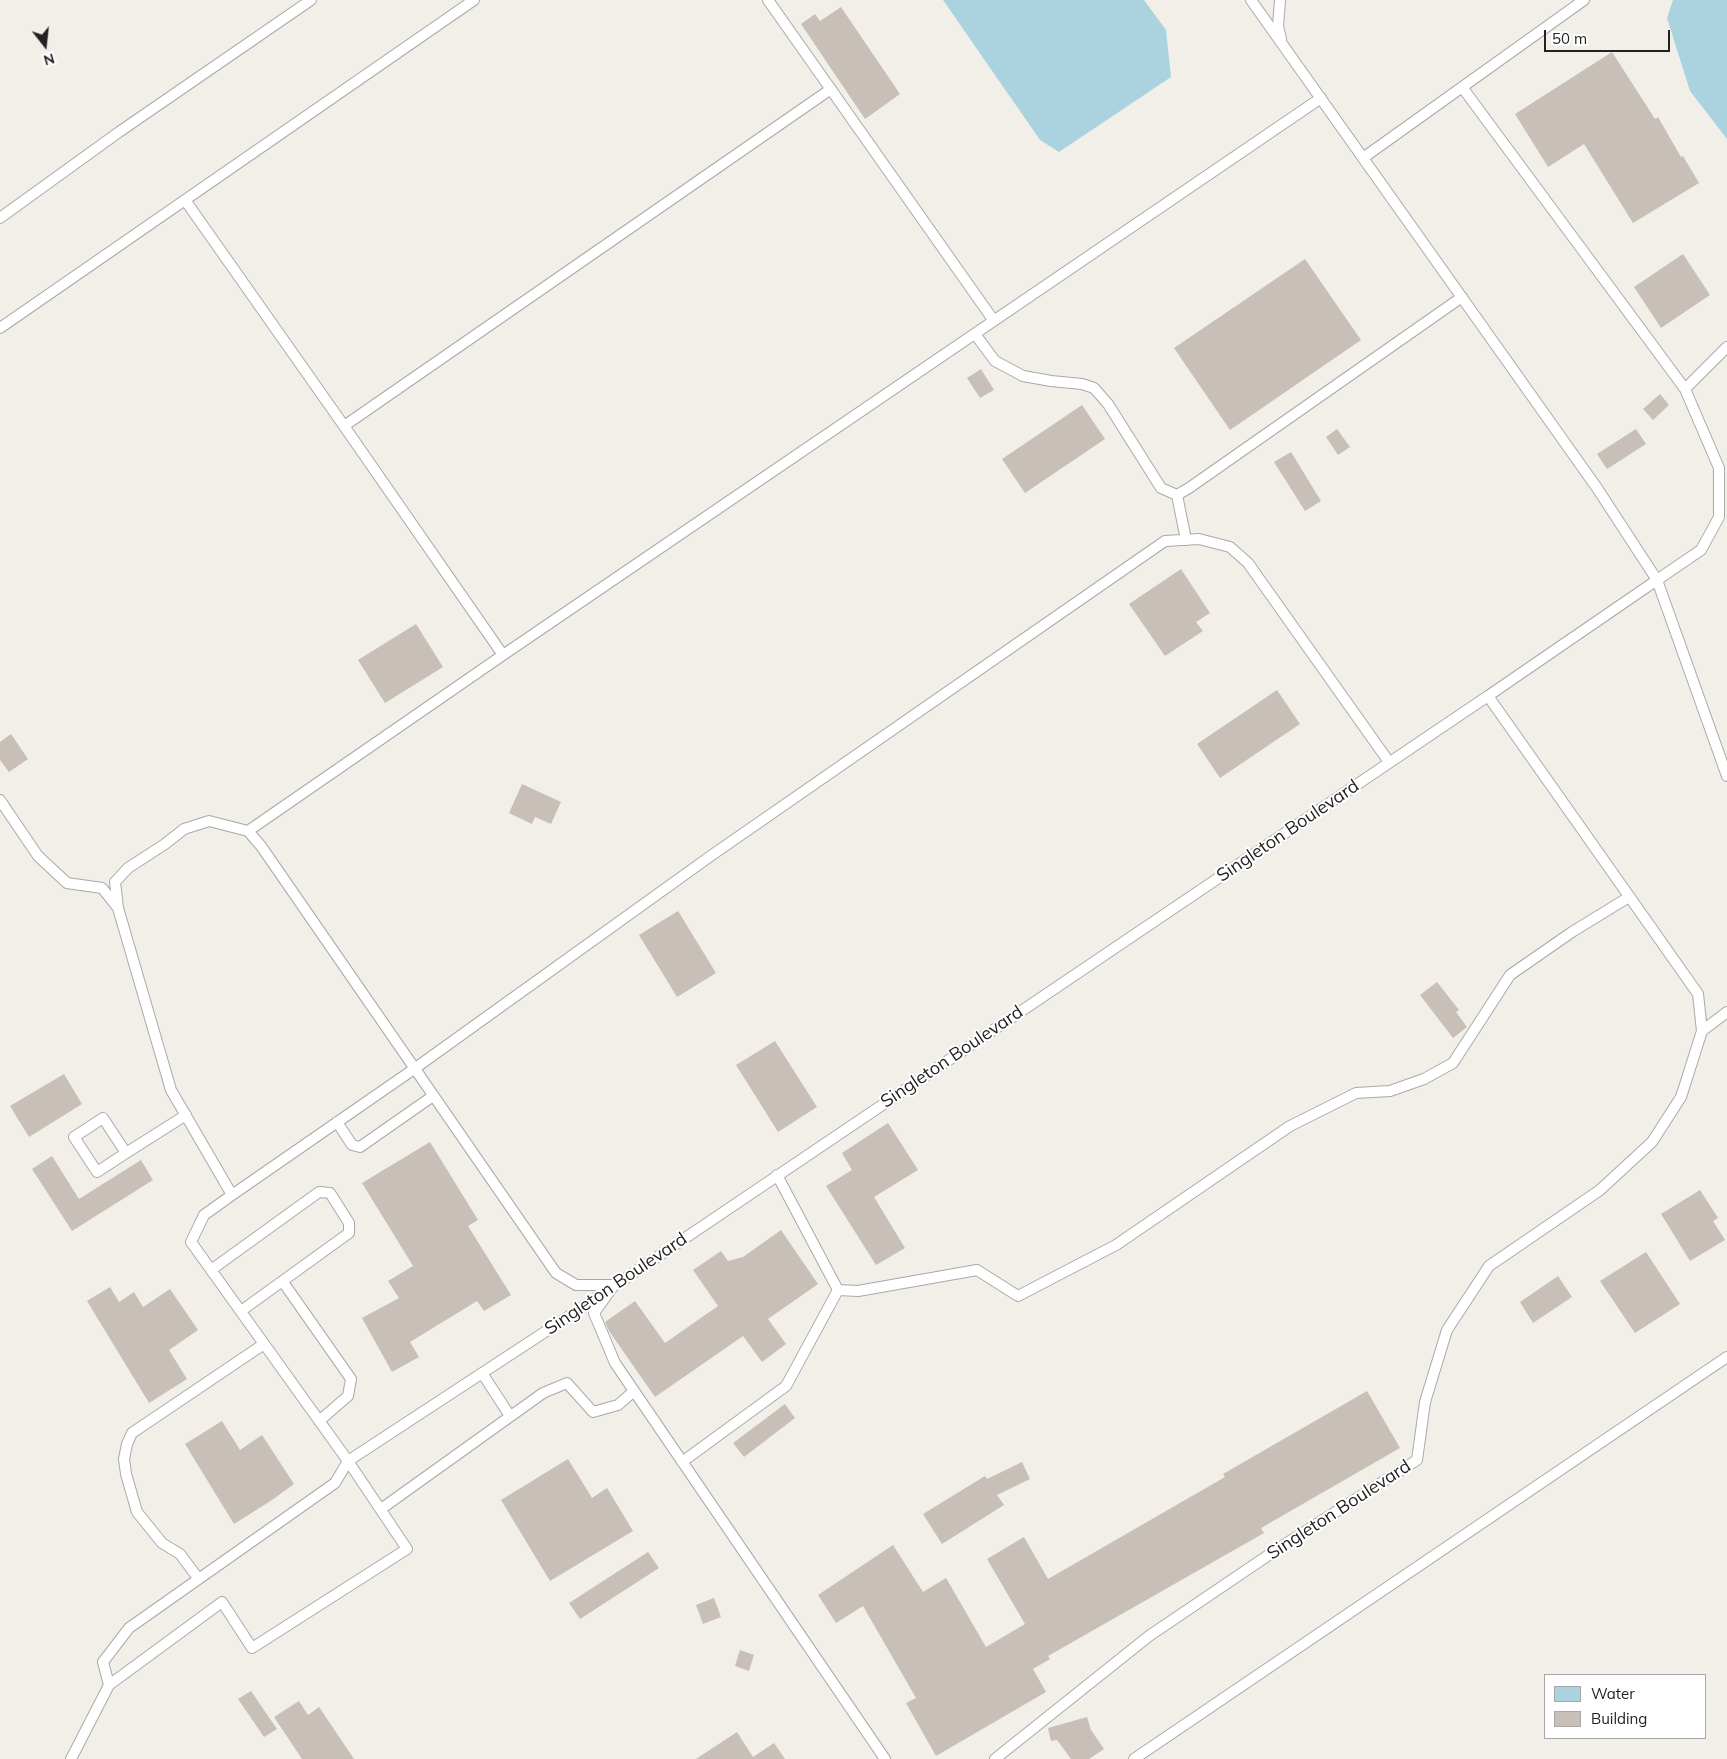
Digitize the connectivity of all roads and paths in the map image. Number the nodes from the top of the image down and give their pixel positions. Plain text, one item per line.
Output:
1 (311, 0) edge
2 (474, 0) edge
3 (768, 0) edge
4 (1251, 0) edge
5 (1280, 0) edge
6 (1584, 0) edge
7 (1282, 43) junction
8 (1462, 87) junction
9 (831, 89) junction
10 (1321, 98) junction
11 (1363, 158) junction
12 (184, 200) junction
13 (0, 218) edge
14 (1462, 297) junction
15 (994, 321) junction
16 (0, 328) edge
17 (975, 334) junction
18 (1727, 347) edge
19 (1685, 388) junction
20 (344, 426) junction
21 (1176, 495) junction
22 (1186, 540) junction
23 (1657, 580) junction
24 (503, 655) junction
25 (1488, 696) junction
26 (1389, 762) junction
27 (1727, 776) edge
28 (0, 800) edge
29 (248, 831) junction
30 (1629, 897) junction
31 (118, 908) junction
32 (1727, 1012) edge
33 (1702, 1031) junction
34 (414, 1069) junction
35 (433, 1096) junction
36 (186, 1115) junction
37 (337, 1122) junction
38 (126, 1153) junction
39 (777, 1175) junction
40 (232, 1195) junction
41 (211, 1270) junction
42 (283, 1282) junction
43 (614, 1285) junction
44 (838, 1290) junction
45 (241, 1312) junction
46 (264, 1344) junction
47 (1727, 1357) edge
48 (482, 1373) junction
49 (634, 1391) junction
50 (510, 1416) junction
51 (319, 1421) junction
52 (348, 1461) junction
53 (682, 1462) junction
54 (381, 1509) junction
55 (198, 1578) junction
56 (109, 1684) junction
57 (71, 1759) edge
58 (885, 1759) edge
59 (995, 1759) edge
60 (1134, 1759) edge

1 - 13 lane
2 - 12 lane
3 - 9 lane
4 - 7 lane
5 - 7 lane
6 - 8 lane
7 - 10 lane
8 - 11 lane
8 - 19 lane
9 - 15 lane
9 - 20 lane
10 - 11 lane
10 - 15 lane
11 - 14 lane
12 - 16 lane
12 - 20 lane
14 - 21 lane
14 - 23 lane
15 - 17 lane
17 - 21 lane
17 - 24 lane
18 - 19 lane
19 - 23 lane
20 - 24 lane
21 - 22 lane
22 - 26 lane
22 - 34 lane
23 - 25 lane
23 - 27 lane
24 - 29 lane
25 - 26 lane, Singleton Boulevard
25 - 30 lane, Singleton Boulevard
26 - 39 lane, Singleton Boulevard
28 - 31 lane
29 - 31 lane
29 - 34 lane
30 - 33 lane, Singleton Boulevard
30 - 44 lane
31 - 36 lane
32 - 33 lane
33 - 59 lane, Singleton Boulevard
34 - 35 lane
34 - 37 lane
35 - 37 lane
35 - 43 lane
36 - 38 lane
36 - 40 lane
37 - 40 lane
38 - 38 lane
39 - 43 lane, Singleton Boulevard
39 - 44 lane
40 - 41 lane
41 - 42 lane
41 - 45 lane
42 - 45 lane
42 - 51 lane
43 - 48 lane, Singleton Boulevard
43 - 49 lane
44 - 53 lane
45 - 46 lane
46 - 51 lane
46 - 55 lane
47 - 60 lane
48 - 50 lane
48 - 52 lane, Singleton Boulevard
49 - 50 lane
49 - 53 lane
50 - 54 lane
51 - 52 lane
52 - 54 lane
52 - 55 lane
53 - 58 lane
54 - 56 lane
55 - 56 lane
56 - 57 lane

